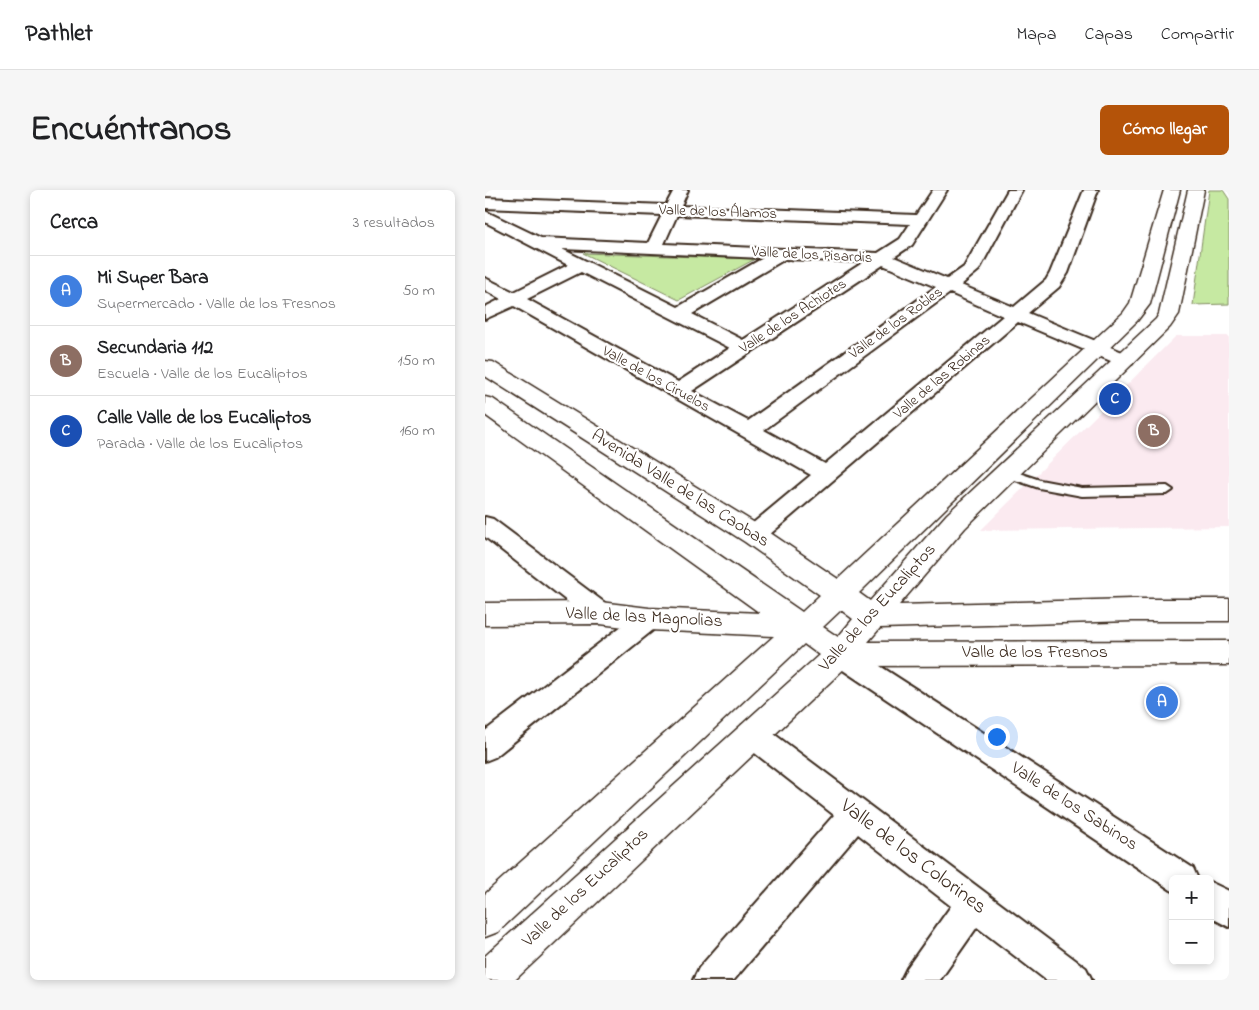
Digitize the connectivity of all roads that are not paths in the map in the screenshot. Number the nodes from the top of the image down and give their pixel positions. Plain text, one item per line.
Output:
1 (681, 190) edge
2 (940, 190) edge
3 (1015, 190) edge
4 (1091, 190) edge
5 (1172, 190) edge
6 (1196, 190) edge
7 (485, 203) edge
8 (672, 210) junction
9 (485, 216) edge
10 (920, 220) junction
11 (538, 243) junction
12 (654, 248) junction
13 (781, 254) junction
14 (881, 258) junction
15 (581, 265) junction
16 (485, 283) edge
17 (947, 286) junction
18 (514, 299) junction
19 (485, 314) edge
20 (678, 315) junction
21 (1016, 315) junction
22 (744, 348) junction
23 (1096, 348) junction
24 (1125, 360) junction
25 (485, 367) edge
26 (678, 391) junction
27 (485, 404) edge
28 (748, 431) junction
29 (1007, 473) junction
30 (826, 474) junction
31 (1167, 490) dead end
32 (485, 525) edge
33 (754, 535) junction
34 (840, 594) junction
35 (1229, 610) edge
36 (600, 613) junction
37 (485, 614) edge
38 (872, 617) junction
39 (649, 619) junction
40 (803, 626) junction
41 (1229, 652) edge
42 (840, 654) junction
43 (752, 734) junction
44 (485, 748) edge
45 (856, 813) junction
46 (1176, 875) edge
47 (1214, 901) edge
48 (974, 903) junction
49 (1229, 910) edge
50 (485, 919) edge
51 (487, 980) edge
52 (711, 980) edge
53 (919, 980) edge
54 (1073, 980) edge

1 - 8 street
2 - 10 street, Valle de los Achiotes
3 - 17 street, Valle de los Robles
4 - 21 street, Valle de las Robinas
5 - 23 street, Valle de los Eucaliptos
6 - 24 street, Valle de los Eucaliptos
7 - 8 street, Valle de los Álamos
8 - 10 street, Valle de los Álamos
8 - 12 street
9 - 11 street
10 - 14 street, Valle de los Achiotes
11 - 12 street, Valle de los Pisardis
11 - 15 street
12 - 13 street, Valle de los Pisardis
13 - 14 street, Valle de los Pisardis
13 - 20 street
14 - 17 street, Valle de los Pisardis
14 - 22 street, Valle de los Achiotes
15 - 18 street
15 - 20 street
16 - 18 street, Valle de los Ciruelos
17 - 21 street, Valle de los Pisardis
17 - 28 street, Valle de los Robles
18 - 19 street
18 - 26 street, Valle de los Ciruelos
20 - 22 street
21 - 23 street, Valle de los Pisardis
21 - 30 street, Valle de las Robinas
22 - 26 street, Valle de los Achiotes
23 - 24 street, Valle de los Pisardis
23 - 34 street, Valle de los Eucaliptos
24 - 29 street, Valle de los Eucaliptos
25 - 33 street, Avenida Valle de las Caobas
26 - 28 street, Valle de los Ciruelos
27 - 40 street, Avenida Valle de las Caobas
28 - 30 street, Valle de los Ciruelos
29 - 31 lane
29 - 38 street, Valle de los Eucaliptos
30 - 33 street, Valle de las Robinas
32 - 36 street
33 - 34 street, Avenida Valle de las Caobas
34 - 38 street, Avenida Valle de las Caobas
34 - 40 street, Valle de los Eucaliptos
35 - 38 street
36 - 37 street, Valle de las Magnolias
36 - 39 street, Valle de las Magnolias
38 - 42 street, Valle de los Eucaliptos
39 - 40 street, Valle de las Magnolias
39 - 44 street
40 - 42 street, Avenida Valle de las Caobas
40 - 50 street, Valle de los Eucaliptos
41 - 42 street, Valle de los Fresnos
42 - 43 street, Valle de los Eucaliptos
42 - 46 street, Valle de los Sabinos
43 - 45 street, Valle de los Colorines
43 - 51 street, Valle de los Eucaliptos
45 - 48 street, Valle de los Colorines
45 - 52 street
47 - 49 street
48 - 53 street
48 - 54 street, Valle de los Colorines

